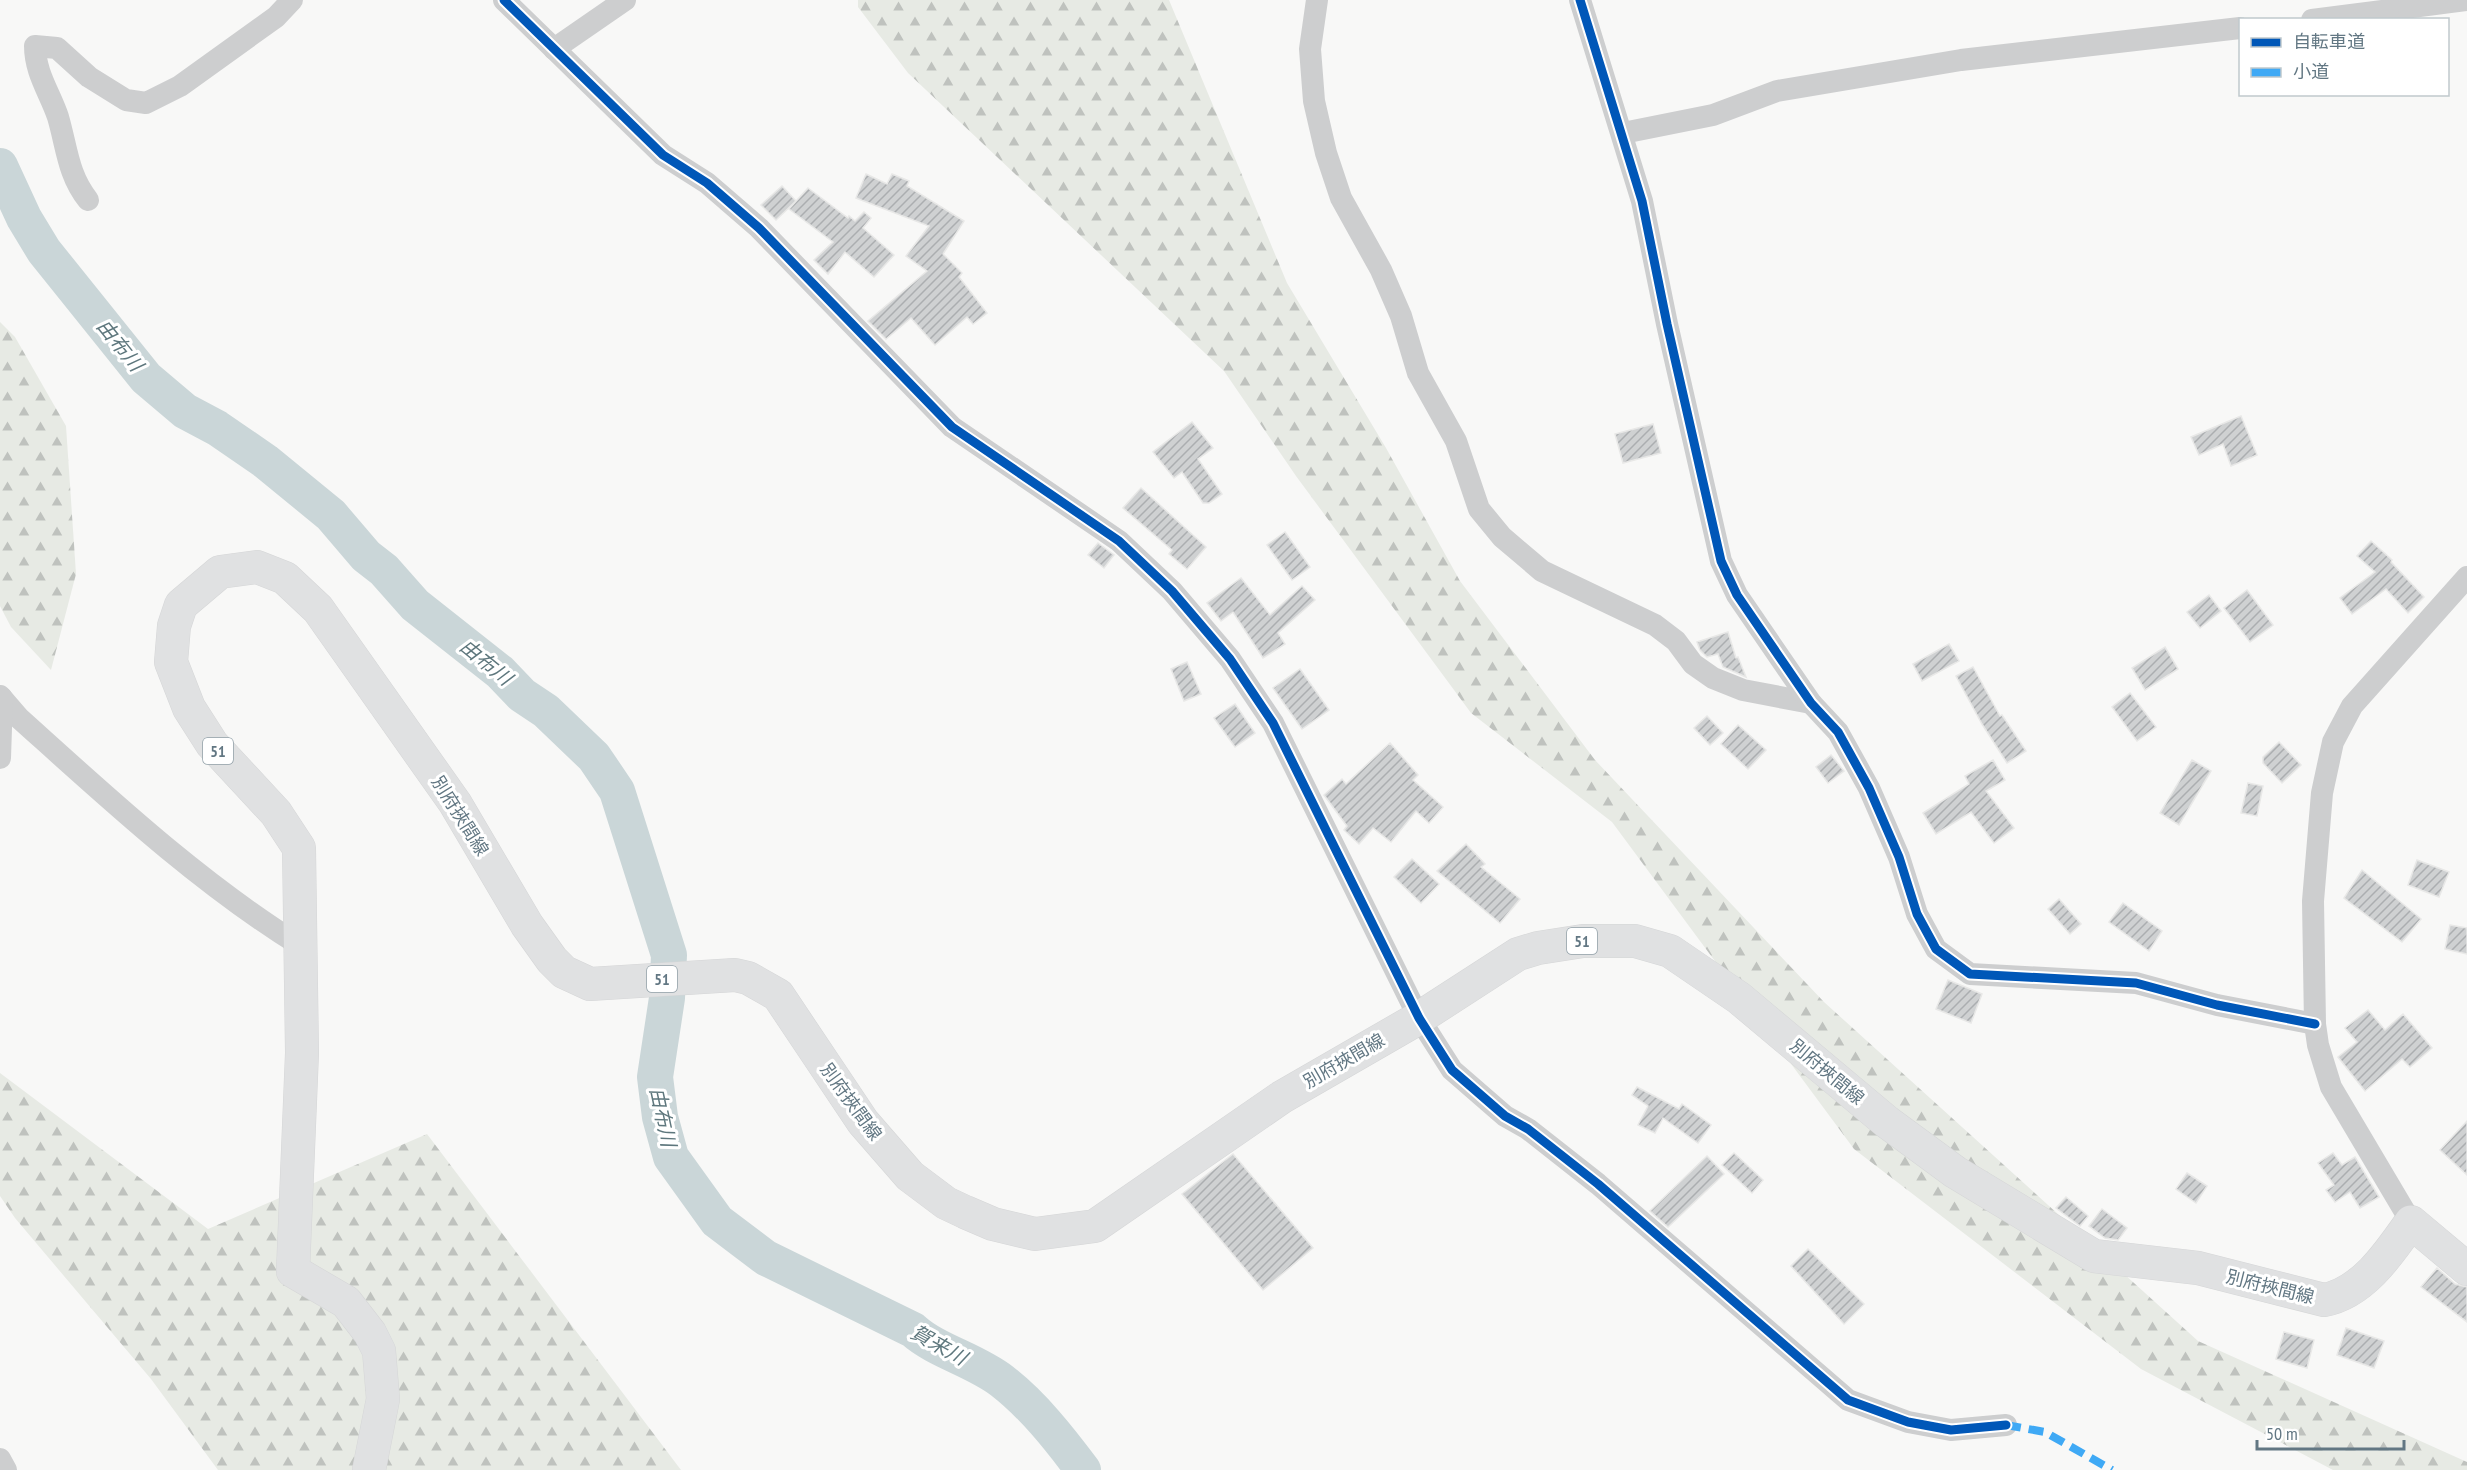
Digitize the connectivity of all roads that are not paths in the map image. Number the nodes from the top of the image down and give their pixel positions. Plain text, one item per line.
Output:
1 (292, 0) edge
2 (504, 0) edge
3 (625, 0) edge
4 (1317, 0) edge
5 (1580, 0) edge
6 (2467, 0) edge
7 (2328, 18) edge
8 (2239, 28) edge
9 (554, 49) junction
10 (1623, 133) junction
11 (88, 200) dead end
12 (2467, 577) edge
13 (1, 697) edge
14 (1811, 703) junction
15 (0, 758) edge
16 (301, 946) junction
17 (1419, 1018) junction
18 (2315, 1024) junction
19 (2411, 1222) junction
20 (2467, 1269) edge
21 (2006, 1425) dead end
22 (0, 1459) edge
23 (6, 1470) edge
24 (369, 1470) edge

1 - 11 street
2 - 9 street
3 - 9 street
4 - 14 street
5 - 10 street
6 - 7 street
8 - 10 street
9 - 17 street
10 - 14 street
12 - 18 street
13 - 15 street
13 - 16 street
14 - 18 street
16 - 17 main road, 別府挾間線 / 51
16 - 24 main road, 別府挾間線 / 51
17 - 19 main road, 別府挾間線 / 51
17 - 21 street
18 - 19 street
19 - 20 main road
22 - 23 street

